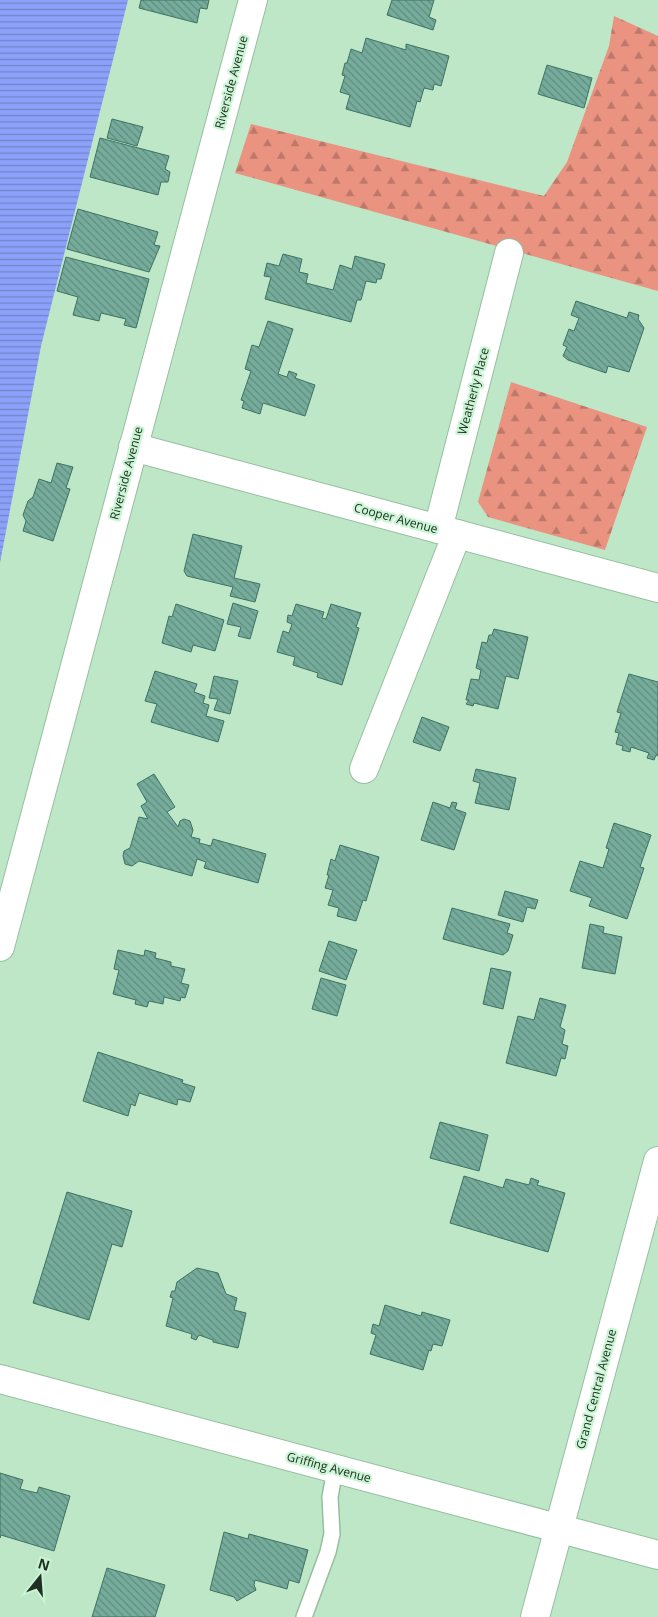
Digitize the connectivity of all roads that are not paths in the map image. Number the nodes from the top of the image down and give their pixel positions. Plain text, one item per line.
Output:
1 (253, 0) edge
2 (509, 254) dead end
3 (133, 447) junction
4 (447, 532) junction
5 (658, 588) edge
6 (364, 769) dead end
7 (0, 947) edge
8 (658, 1161) edge
9 (0, 1380) edge
10 (335, 1469) junction
11 (559, 1528) junction
12 (658, 1556) edge
13 (304, 1617) edge
14 (535, 1617) edge

1 - 3 street, Riverside Avenue
2 - 4 street, Weatherly Place
3 - 4 street, Cooper Avenue
3 - 7 street, Riverside Avenue
4 - 5 street, Cooper Avenue
4 - 6 street, Weatherly Place
8 - 11 street, Grand Central Avenue
9 - 10 street, Griffing Avenue
10 - 11 street, Griffing Avenue
10 - 13 lane
11 - 12 street, Griffing Avenue
11 - 14 street, Grand Central Avenue

